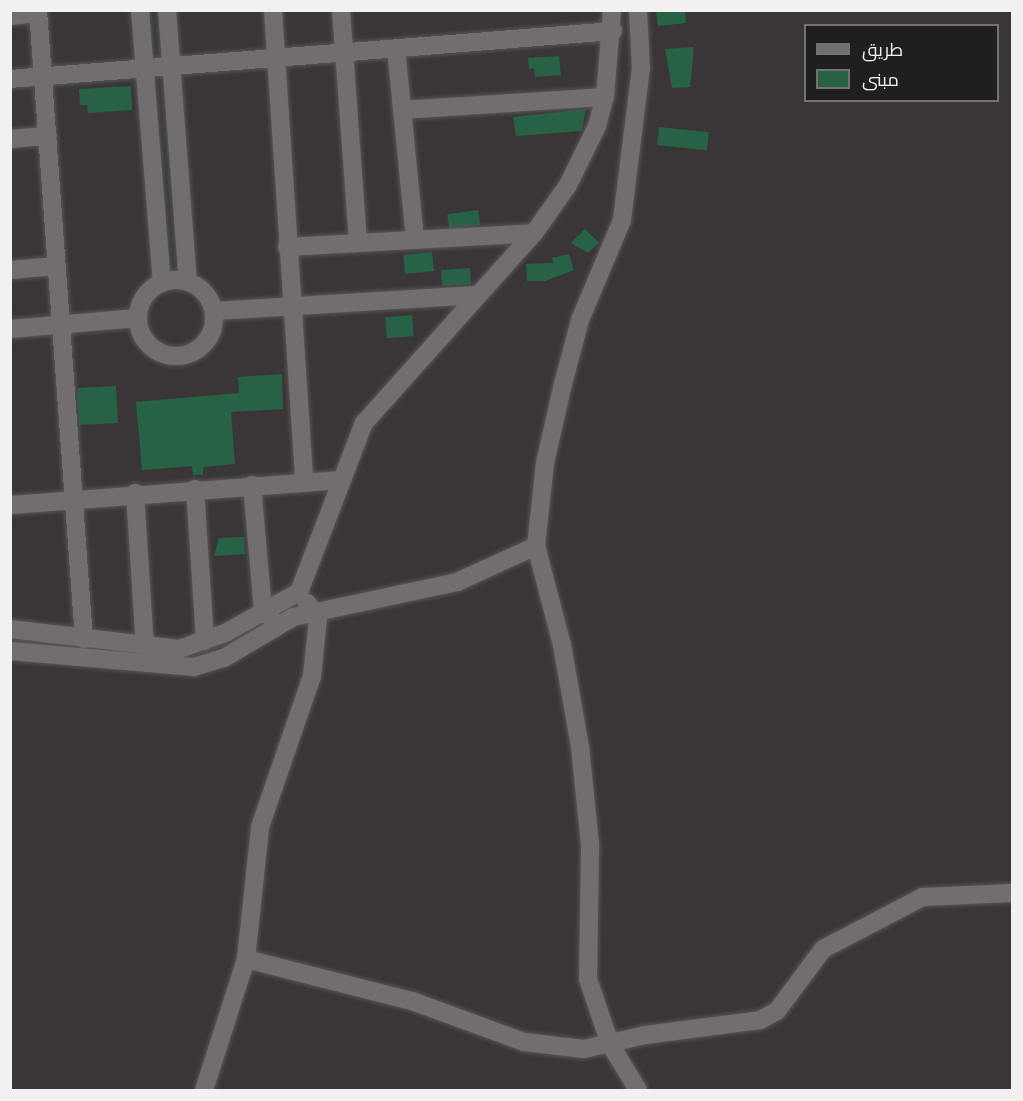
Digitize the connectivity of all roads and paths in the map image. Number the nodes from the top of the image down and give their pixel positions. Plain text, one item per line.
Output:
1 (140, 10) edge
2 (167, 10) edge
3 (273, 10) edge
4 (341, 10) edge
5 (612, 10) edge
6 (638, 10) edge
7 (38, 12) edge
8 (10, 16) edge
9 (613, 31) junction
10 (396, 50) junction
11 (341, 55) junction
12 (277, 60) junction
13 (172, 67) junction
14 (144, 70) junction
15 (44, 77) junction
16 (10, 79) edge
17 (605, 97) junction
18 (403, 110) junction
19 (48, 135) junction
20 (10, 139) edge
21 (534, 232) junction
22 (415, 238) junction
23 (358, 242) junction
24 (287, 247) junction
25 (56, 266) junction
26 (10, 270) edge
27 (188, 282) junction
28 (162, 283) junction
29 (477, 295) junction
30 (291, 304) junction
31 (214, 311) junction
32 (138, 318) junction
33 (61, 324) junction
34 (10, 329) edge
35 (339, 480) junction
36 (304, 481) junction
37 (252, 485) junction
38 (195, 489) junction
39 (135, 493) junction
40 (74, 500) junction
41 (10, 505) edge
42 (536, 546) junction
43 (299, 592) junction
44 (317, 610) junction
45 (263, 611) junction
46 (280, 624) junction
47 (10, 629) edge
48 (84, 639) junction
49 (205, 642) junction
50 (145, 646) junction
51 (10, 651) edge
52 (1012, 893) edge
53 (246, 959) junction
54 (610, 1044) junction
55 (204, 1090) edge
56 (638, 1090) edge

1 - 14 street
2 - 13 street
3 - 12 street
4 - 11 street
5 - 9 street
6 - 42 street
7 - 8 street
7 - 15 street
9 - 10 street
9 - 17 street
10 - 11 street
10 - 18 street
11 - 12 street
11 - 23 street
12 - 13 street
12 - 24 street
13 - 14 street
13 - 27 street
14 - 15 street
14 - 28 street
15 - 16 street
15 - 19 street
17 - 18 street
17 - 21 street
18 - 22 street
19 - 20 street
19 - 25 street
21 - 22 street
21 - 29 street
22 - 23 street
23 - 24 street
24 - 30 street
25 - 26 street
25 - 33 street
27 - 28 street
27 - 31 street
28 - 32 street
29 - 30 street
29 - 35 street
30 - 31 street
30 - 36 street
31 - 32 street
32 - 33 street
33 - 34 street
33 - 40 street
35 - 36 street
35 - 43 street
36 - 37 street
37 - 38 street
37 - 45 street
38 - 39 street
38 - 49 street
39 - 40 street
39 - 50 street
40 - 41 street
40 - 48 street
42 - 44 street
42 - 54 street
43 - 44 street
43 - 45 street
44 - 46 street
44 - 53 street
45 - 46 street
45 - 49 street
46 - 51 street
47 - 48 street
48 - 50 street
49 - 50 street
52 - 54 street
53 - 54 street
53 - 55 street
54 - 56 street

